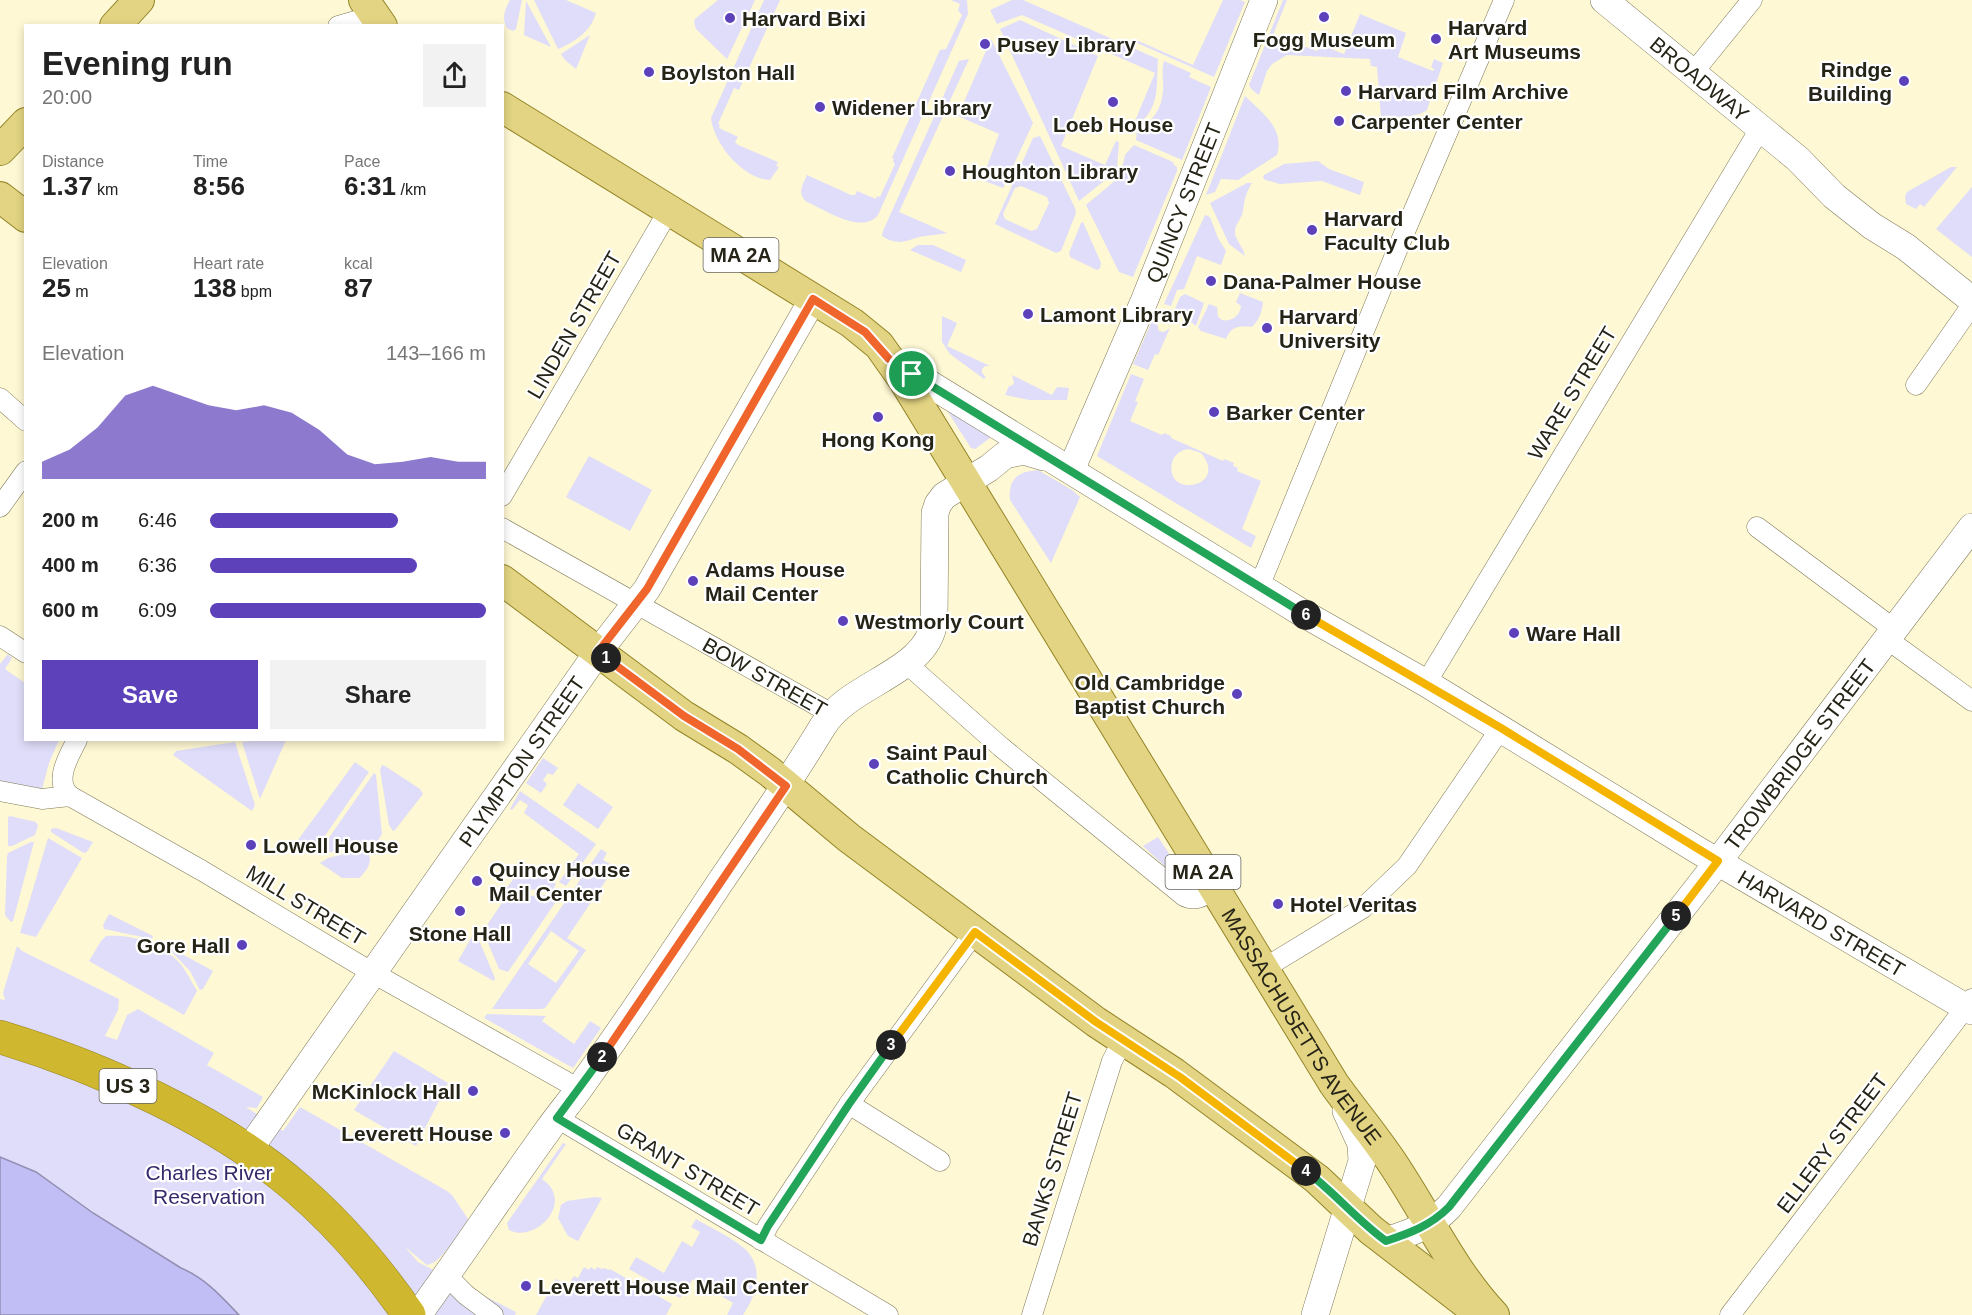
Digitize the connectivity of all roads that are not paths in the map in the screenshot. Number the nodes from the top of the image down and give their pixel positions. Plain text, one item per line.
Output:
1 (139, 0) edge
2 (364, 0) edge
3 (1264, 0) edge
4 (1504, 0) edge
5 (1604, 0) edge
6 (1752, 0) edge
7 (117, 24) edge
8 (345, 24) edge
9 (376, 24) edge
10 (381, 24) edge
11 (1692, 74) junction
12 (504, 110) edge
13 (24, 125) edge
14 (1760, 129) junction
15 (0, 150) edge
16 (0, 197) edge
17 (669, 210) junction
18 (24, 215) edge
19 (813, 299) junction
20 (1972, 300) edge
21 (1972, 305) edge
22 (889, 359) junction
23 (1916, 386) dead end
24 (0, 398) edge
25 (24, 419) edge
26 (1064, 466) junction
27 (24, 474) edge
28 (966, 482) junction
29 (504, 492) edge
30 (0, 507) edge
31 (1757, 527) dead end
32 (1972, 527) edge
33 (504, 529) edge
34 (504, 582) edge
35 (1259, 587) junction
36 (636, 603) junction
37 (1891, 634) junction
38 (0, 636) edge
39 (24, 652) edge
40 (598, 652) junction
41 (906, 663) junction
42 (1426, 684) junction
43 (1972, 701) edge
44 (832, 714) junction
45 (1501, 728) junction
46 (77, 741) edge
47 (786, 786) junction
48 (0, 791) edge
49 (70, 796) junction
50 (1718, 861) junction
51 (1214, 890) junction
52 (975, 932) junction
53 (1263, 969) junction
54 (373, 973) junction
55 (1970, 1006) edge
56 (0, 1037) edge
57 (1123, 1040) junction
58 (1334, 1084) junction
59 (579, 1089) junction
60 (849, 1104) junction
61 (557, 1118) junction
62 (248, 1151) junction
63 (940, 1161) dead end
64 (1348, 1208) junction
65 (1430, 1224) junction
66 (761, 1240) junction
67 (1386, 1241) junction
68 (446, 1275) junction
69 (409, 1315) edge
70 (418, 1315) edge
71 (494, 1315) edge
72 (888, 1315) edge
73 (1032, 1315) edge
74 (1316, 1315) edge
75 (1482, 1315) edge
76 (1494, 1315) edge
77 (1730, 1315) edge

1 - 7 main road
2 - 10 main road
3 - 26 street, QUINCY STREET
4 - 35 street
5 - 11 street, BROADWAY
6 - 11 street
8 - 9 street
11 - 14 street, BROADWAY
12 - 17 main road, MASSACHUSETTS AVENUE / MA 2A
13 - 15 main road
14 - 20 street, BROADWAY
14 - 42 street, WARE STREET
16 - 18 main road
17 - 19 main road, MASSACHUSETTS AVENUE / MA 2A
17 - 29 street, LINDEN STREET
19 - 22 main road, MASSACHUSETTS AVENUE / MA 2A
19 - 36 street, PLYMPTON STREET
21 - 23 street
22 - 26 street, HARVARD STREET
22 - 28 main road, MASSACHUSETTS AVENUE / MA 2A
24 - 25 street
26 - 28 street, HARVARD STREET
26 - 35 street, HARVARD STREET
27 - 30 street
28 - 41 street, BOW STREET
28 - 51 main road, MASSACHUSETTS AVENUE / MA 2A
31 - 37 street
32 - 37 street, TROWBRIDGE STREET
33 - 36 street, BOW STREET
34 - 40 main road
35 - 42 street, HARVARD STREET
36 - 40 street, PLYMPTON STREET
36 - 44 street, BOW STREET
37 - 43 street
37 - 50 street, TROWBRIDGE STREET
38 - 39 street
40 - 47 main road
40 - 54 street, PLYMPTON STREET
41 - 44 street, BOW STREET
41 - 51 street
42 - 45 street, HARVARD STREET
44 - 47 street
45 - 50 street, HARVARD STREET
45 - 53 street
46 - 49 street
47 - 52 main road
47 - 59 street
48 - 49 street
49 - 54 street, MILL STREET
50 - 55 street, HARVARD STREET
50 - 65 street, TROWBRIDGE STREET
51 - 53 main road, MASSACHUSETTS AVENUE / MA 2A
52 - 57 main road
52 - 60 street
53 - 58 main road, MASSACHUSETTS AVENUE / MA 2A
54 - 59 street, MILL STREET
54 - 62 street, PLYMPTON STREET
55 - 77 street, ELLERY STREET
56 - 62 highway, US 3
57 - 64 main road
57 - 73 street, BANKS STREET
58 - 64 street
58 - 65 main road, MASSACHUSETTS AVENUE / MA 2A
59 - 61 street
60 - 63 street
60 - 66 street
61 - 66 street, GRANT STREET
61 - 68 street
62 - 69 highway, US 3
64 - 67 main road
64 - 74 street
65 - 67 street, TROWBRIDGE STREET
65 - 76 main road, MASSACHUSETTS AVENUE / MA 2A
66 - 72 street, GRANT STREET
67 - 75 main road
68 - 70 street
68 - 71 street

